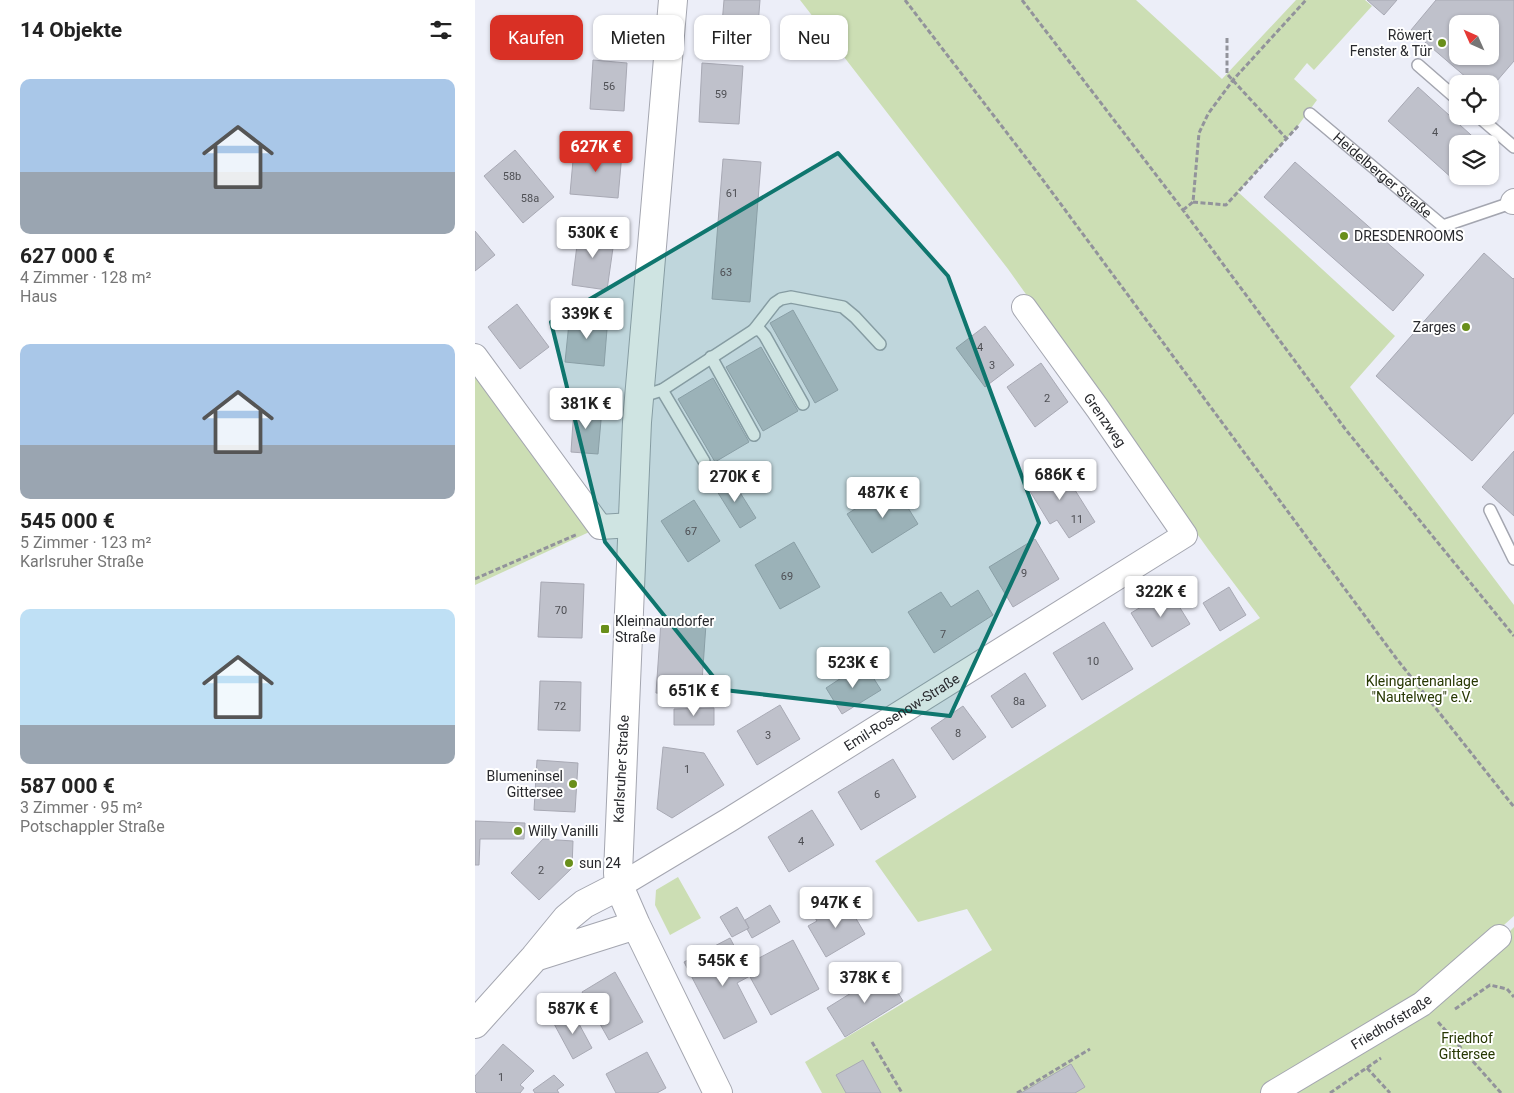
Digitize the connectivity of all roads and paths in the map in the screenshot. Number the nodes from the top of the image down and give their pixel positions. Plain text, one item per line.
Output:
1 (673, 0) edge
2 (905, 0) edge
3 (1021, 0) edge
4 (1306, 0) edge
5 (1227, 38) dead end
6 (1418, 65) dead end
7 (1233, 80) junction
8 (1449, 92) edge
9 (1310, 114) joint
10 (1488, 125) edge
11 (1286, 138) junction
12 (1514, 147) edge
13 (1193, 202) junction
14 (1514, 202) edge
15 (1183, 210) junction
16 (1024, 307) dead end
17 (754, 330) junction
18 (880, 344) dead end
19 (475, 356) edge
20 (711, 357) junction
21 (646, 403) junction
22 (803, 404) dead end
23 (754, 435) dead end
24 (704, 461) dead end
25 (1490, 510) dead end
26 (632, 525) junction
27 (600, 527) junction
28 (1185, 535) joint
29 (1514, 559) edge
30 (475, 578) edge
31 (1514, 636) edge
32 (1514, 807) edge
33 (619, 886) junction
34 (636, 925) junction
35 (1499, 937) dead end
36 (535, 957) junction
37 (1427, 1009) junction
38 (475, 1024) edge
39 (872, 1042) dead end
40 (1090, 1048) dead end
41 (1367, 1068) dead end
42 (718, 1093) edge
43 (902, 1093) edge
44 (1017, 1093) edge
45 (1273, 1093) edge
46 (1390, 1093) edge
47 (1501, 1093) edge

1 - 21 street, Karlsruher Straße
2 - 32 path
3 - 15 path
4 - 7 path
5 - 7 path
6 - 8 lane
7 - 11 path
7 - 13 path
9 - 11 path
9 - 14 lane, Heidelberger Straße
10 - 12 lane
11 - 13 path
13 - 15 path
15 - 31 path
16 - 28 street, Grenzweg
17 - 18 lane
17 - 20 lane
17 - 22 lane
19 - 27 street
20 - 21 lane
20 - 23 lane
21 - 24 lane
21 - 26 street, Karlsruher Straße
25 - 29 lane
26 - 27 street
26 - 33 street, Karlsruher Straße
27 - 30 path
28 - 33 street, Emil-Rosenow-Straße
33 - 34 street, Karlsruher Straße
33 - 36 street
34 - 36 street
34 - 42 street, Karlsruher Straße
35 - 37 street, Friedhofstraße
36 - 38 street
37 - 45 street, Friedhofstraße
37 - 47 path
39 - 43 path
40 - 44 path
41 - 46 path

